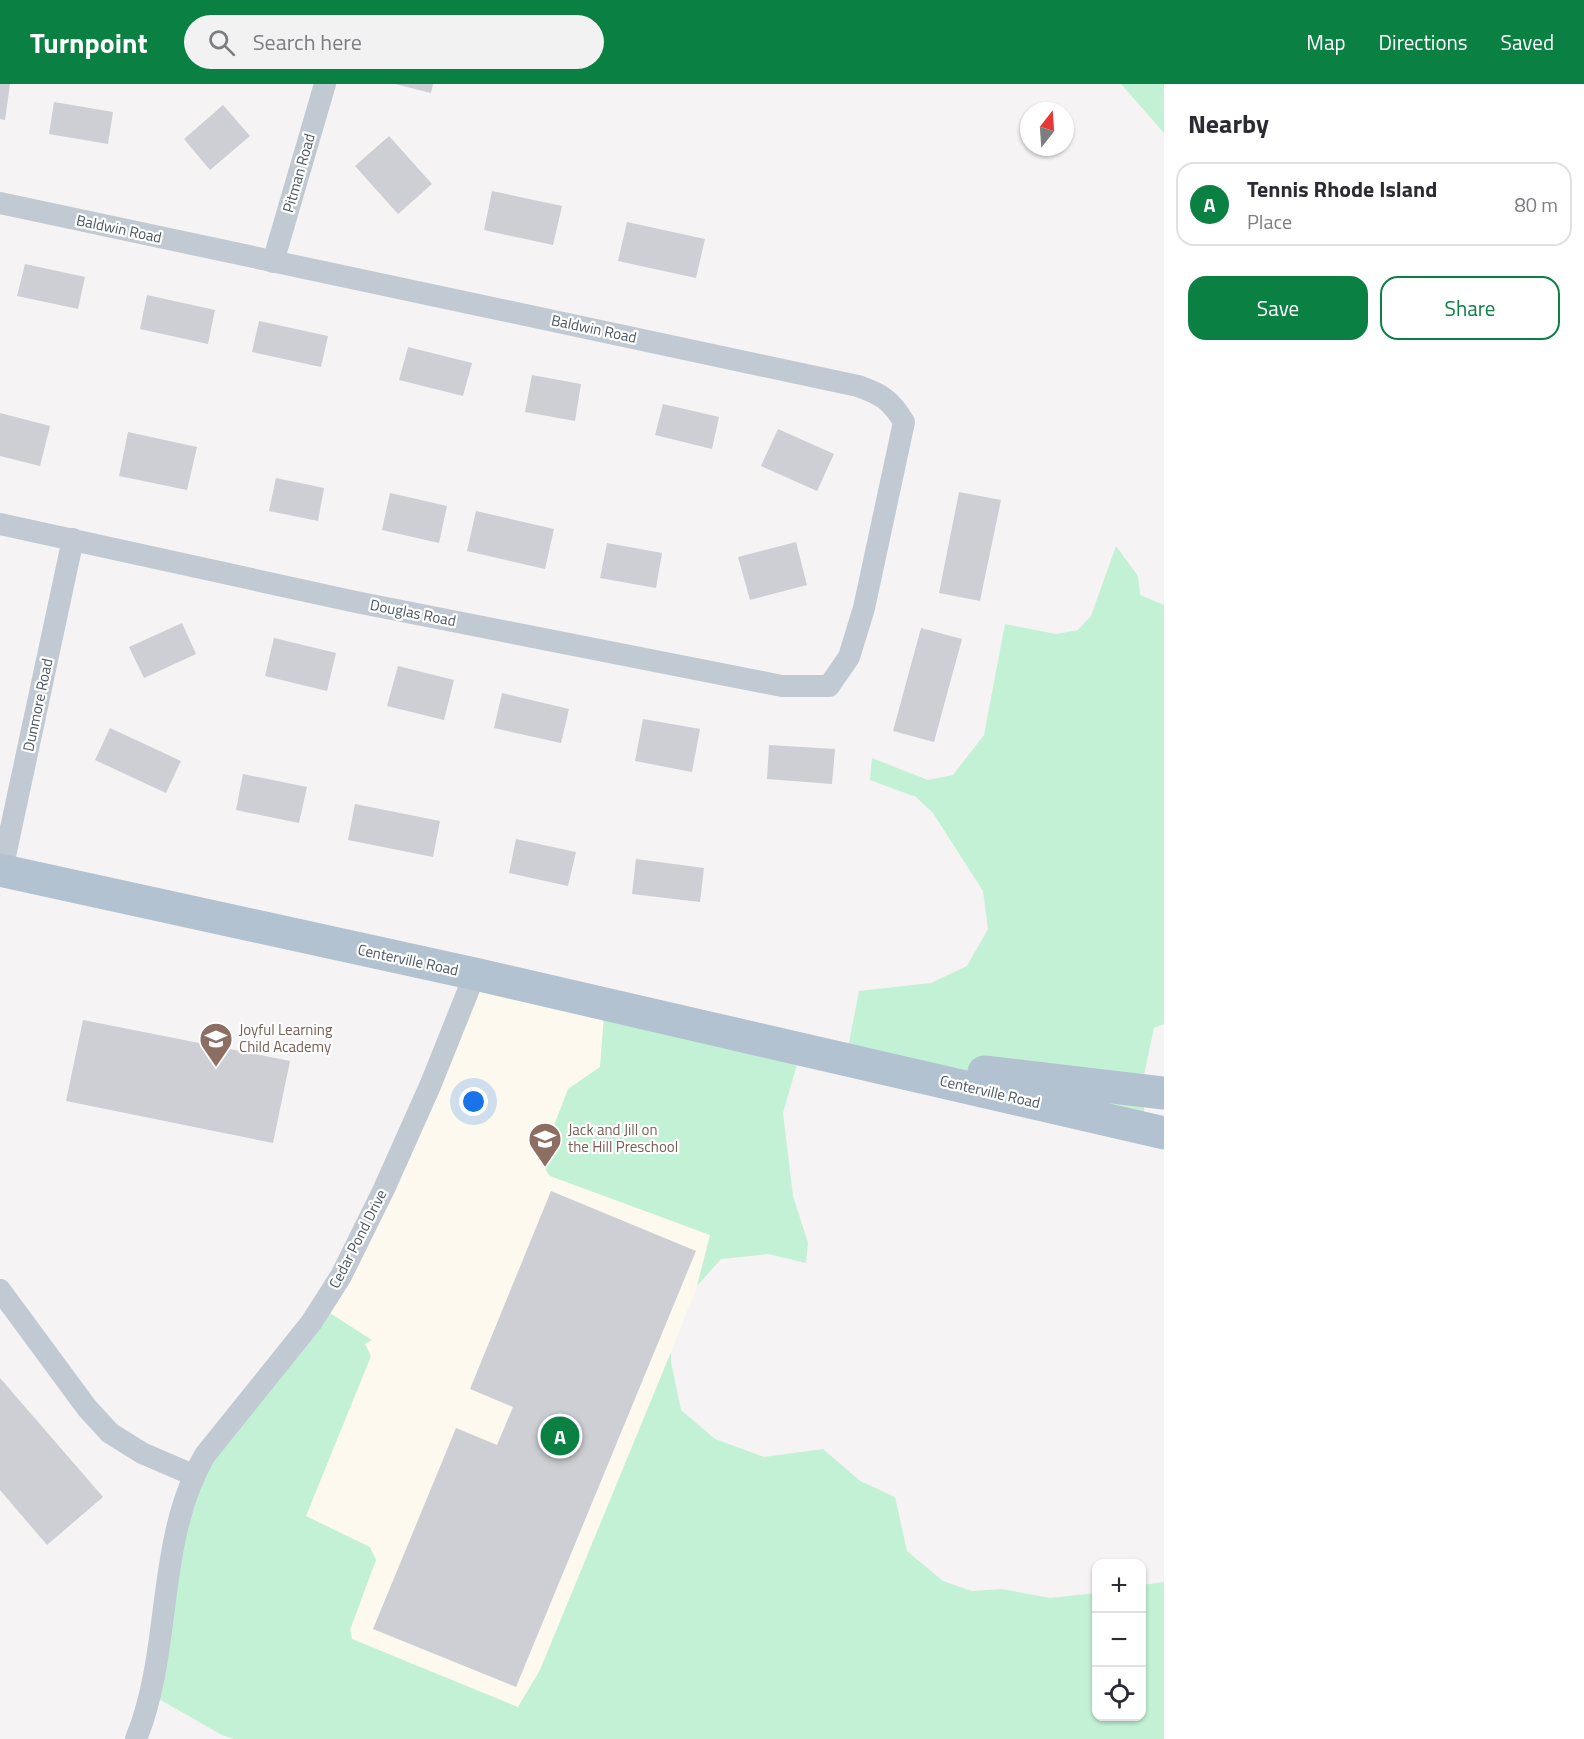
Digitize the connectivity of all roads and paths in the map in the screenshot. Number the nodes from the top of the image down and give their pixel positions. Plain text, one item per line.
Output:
1 (325, 84) edge
2 (0, 203) edge
3 (273, 262) junction
4 (0, 524) edge
5 (73, 539) junction
6 (829, 686) joint
7 (1, 870) edge
8 (475, 974) junction
9 (816, 1051) junction
10 (1164, 1093) edge
11 (1164, 1132) edge
12 (0, 1290) edge
13 (193, 1475) junction
14 (143, 1736) edge

1 - 3 street, Pitman Road
2 - 3 street, Baldwin Road
3 - 6 street, Baldwin Road
4 - 5 street, Douglas Road
5 - 6 street, Douglas Road
5 - 7 street, Dunmore Road
7 - 8 main road, Centerville Road
8 - 9 main road, Centerville Road
8 - 13 street, Cedar Pond Drive
9 - 10 main road, Centerville Road
9 - 11 main road, Centerville Road
12 - 13 street
13 - 14 street, Cedar Pond Drive

